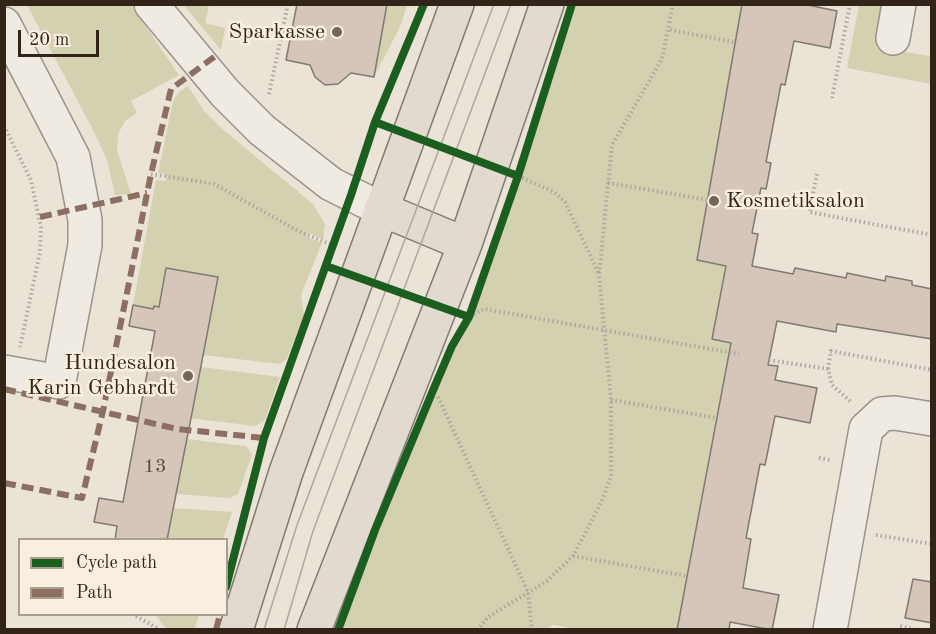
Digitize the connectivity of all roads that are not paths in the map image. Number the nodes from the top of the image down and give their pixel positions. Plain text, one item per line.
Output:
1 (151, 4) edge
2 (457, 4) edge
3 (547, 4) edge
4 (898, 4) edge
5 (4, 24) edge
6 (893, 38) dead end
7 (381, 209) junction
8 (465, 244) junction
9 (9, 373) edge
10 (932, 419) edge
11 (236, 630) edge
12 (314, 630) edge
13 (830, 630) edge

1 - 7 street
2 - 7 main road
3 - 8 main road
4 - 6 street
5 - 9 street
7 - 8 main road
7 - 11 main road
8 - 12 main road
10 - 13 street

